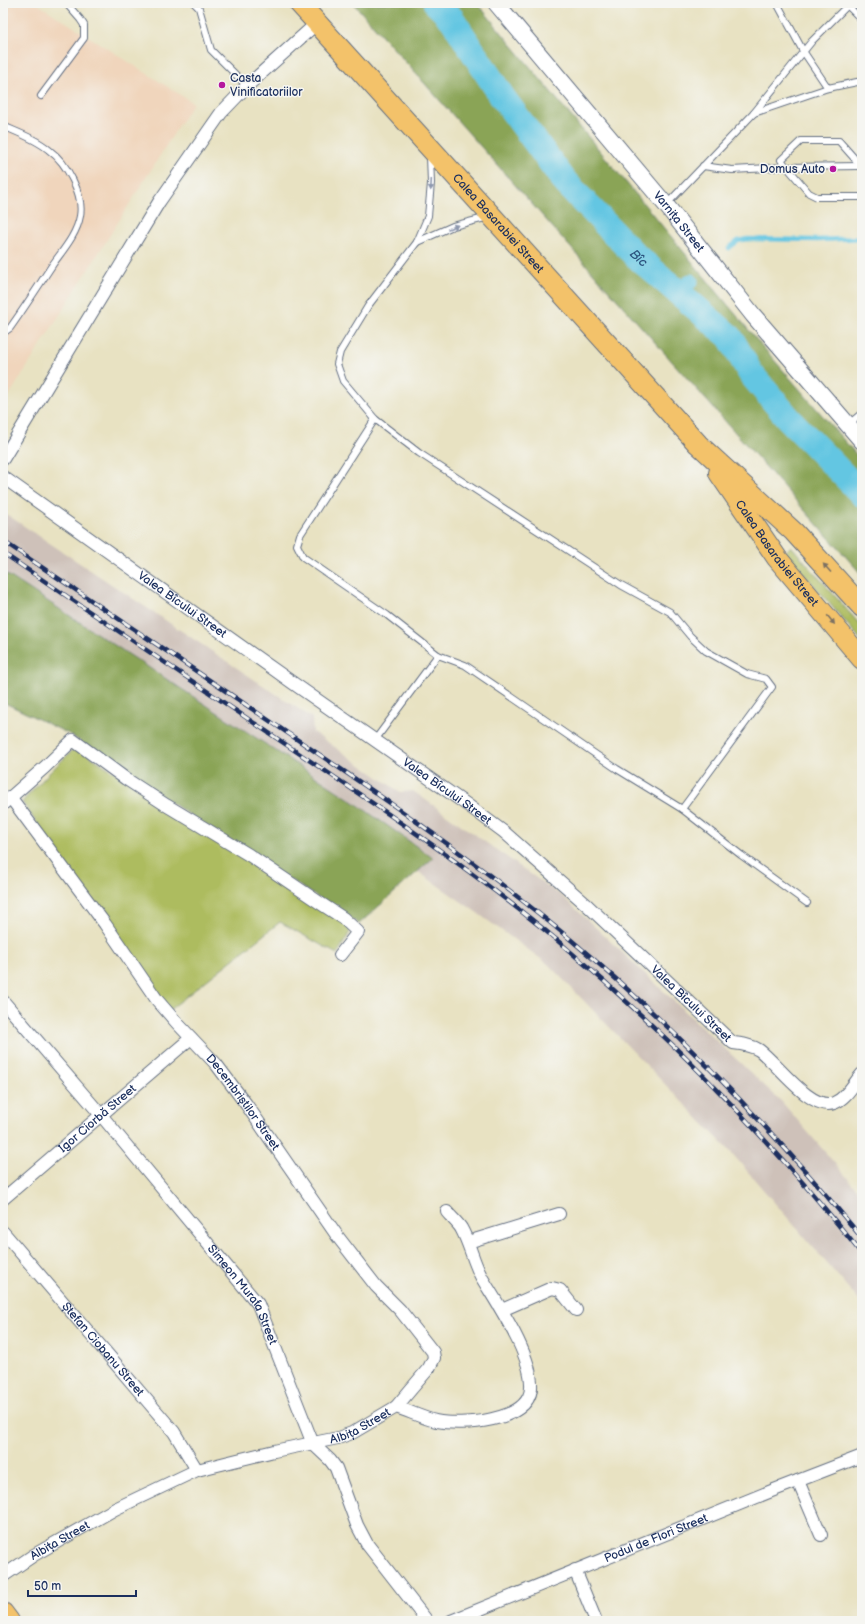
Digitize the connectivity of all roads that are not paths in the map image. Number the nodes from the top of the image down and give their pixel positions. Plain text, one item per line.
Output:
1 (66, 3) edge
2 (194, 3) edge
3 (205, 3) edge
4 (299, 3) edge
5 (496, 3) edge
6 (777, 3) edge
7 (849, 4) edge
8 (199, 8) junction
9 (862, 20) edge
10 (317, 22) junction
11 (803, 51) junction
12 (862, 81) edge
13 (247, 86) junction
14 (828, 88) junction
15 (41, 96) dead end
16 (754, 113) junction
17 (3, 126) edge
18 (429, 146) junction
19 (703, 166) junction
20 (861, 166) edge
21 (786, 167) junction
22 (862, 197) edge
23 (666, 205) junction
24 (492, 216) junction
25 (417, 242) junction
26 (3, 333) edge
27 (862, 413) edge
28 (375, 419) junction
29 (848, 426) junction
30 (862, 441) edge
31 (698, 444) junction
32 (3, 459) edge
33 (3, 477) edge
34 (862, 607) edge
35 (438, 655) junction
36 (862, 659) edge
37 (375, 740) junction
38 (7, 801) edge
39 (682, 809) junction
40 (807, 903) dead end
41 (340, 955) dead end
42 (3, 1001) edge
43 (191, 1038) junction
44 (862, 1074) edge
45 (101, 1115) junction
46 (3, 1199) edge
47 (447, 1212) dead end
48 (559, 1214) dead end
49 (3, 1232) edge
50 (468, 1242) junction
51 (502, 1310) junction
52 (576, 1310) dead end
53 (396, 1407) junction
54 (313, 1444) junction
55 (862, 1456) edge
56 (197, 1470) junction
57 (798, 1481) junction
58 (821, 1535) dead end
59 (576, 1570) junction
60 (3, 1576) edge
61 (3, 1613) edge
62 (9, 1621) edge
63 (427, 1621) edge
64 (451, 1621) edge
65 (596, 1621) edge

1 - 15 lane
2 - 8 lane
3 - 8 lane
4 - 10 main road, Calea Basarabiei Street
5 - 23 street, Varnița Street
6 - 11 lane
7 - 9 lane
7 - 11 lane
8 - 13 lane
10 - 13 street
10 - 18 main road, Calea Basarabiei Street
11 - 14 lane
11 - 16 lane
12 - 14 lane
13 - 32 street
14 - 16 lane
16 - 19 lane
17 - 26 lane
18 - 24 main road, Calea Basarabiei Street
18 -> 25 lane
19 - 21 lane
19 - 23 lane
20 - 21 lane
20 - 21 lane
21 - 22 lane
23 - 29 street, Varnița Street
25 -> 24 lane
24 - 31 main road, Calea Basarabiei Street
25 - 28 lane
27 - 29 lane
28 - 35 lane
28 - 39 lane
29 - 30 street, Varnița Street
34 -> 31 main road, Calea Basarabiei Street
31 -> 36 main road, Calea Basarabiei Street
33 - 37 street, Valea Bîcului Street
35 - 37 lane
35 - 39 lane
37 - 44 street, Valea Bîcului Street
38 - 41 street
38 - 43 street, Decembriștilor Street
39 - 40 lane
42 - 45 street, Simeon Murafa Street
43 - 45 street, Igor Ciorbă Street
43 - 53 street, Decembriștilor Street
45 - 46 street, Igor Ciorbă Street
45 - 54 street, Simeon Murafa Street
47 - 50 street, Albița Street
48 - 50 street
49 - 56 street, Ștefan Ciobanu Street
50 - 51 street, Albița Street
51 - 52 street
51 - 53 street, Albița Street
53 - 54 street, Albița Street
54 - 56 street, Albița Street
54 - 63 street, Simeon Murafa Street
55 - 57 street, Podul de Flori Street
56 - 60 street, Albița Street
57 - 58 street
57 - 59 street, Podul de Flori Street
59 - 64 street, Podul de Flori Street
59 - 65 street
61 - 62 main road

